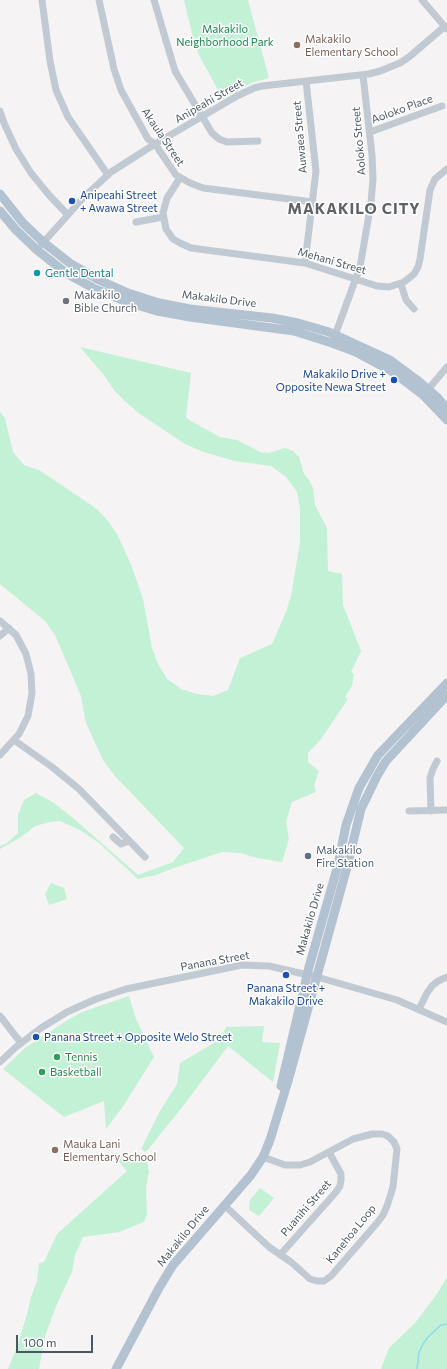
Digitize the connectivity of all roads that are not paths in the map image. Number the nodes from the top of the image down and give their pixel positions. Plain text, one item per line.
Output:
1 (42, 0) edge
2 (99, 0) edge
3 (154, 0) edge
4 (422, 0) edge
5 (446, 28) edge
6 (363, 75) junction
7 (306, 81) junction
8 (442, 106) dead end
9 (0, 111) edge
10 (201, 117) junction
11 (370, 132) junction
12 (258, 141) dead end
13 (155, 144) junction
14 (447, 169) edge
15 (108, 175) junction
16 (180, 178) junction
17 (0, 194) edge
18 (313, 202) junction
19 (0, 211) edge
20 (68, 215) junction
21 (163, 217) junction
22 (136, 222) dead end
23 (43, 242) junction
24 (37, 250) junction
25 (305, 263) junction
26 (357, 278) junction
27 (401, 284) junction
28 (414, 309) dead end
29 (334, 339) junction
30 (447, 367) edge
31 (425, 392) junction
32 (447, 409) edge
33 (447, 420) edge
34 (0, 621) edge
35 (9, 628) junction
36 (0, 636) edge
37 (447, 683) edge
38 (447, 695) edge
39 (14, 740) junction
40 (0, 755) edge
41 (437, 761) dead end
42 (447, 810) edge
43 (409, 811) dead end
44 (431, 811) junction
45 (113, 837) dead end
46 (129, 841) junction
47 (145, 857) dead end
48 (338, 865) junction
49 (347, 868) junction
50 (307, 975) junction
51 (317, 977) junction
52 (447, 977) edge
53 (418, 1009) junction
54 (0, 1016) edge
55 (447, 1022) edge
56 (21, 1043) junction
57 (0, 1062) edge
58 (276, 1123) junction
59 (329, 1152) junction
60 (263, 1157) junction
61 (224, 1206) junction
62 (280, 1255) junction
63 (116, 1369) edge

1 - 15 street
2 - 13 street, Akaula Street
3 - 10 street
4 - 5 street
5 - 6 street, Anipeahi Street
6 - 7 street, Anipeahi Street
6 - 11 street, Aoloko Street
7 - 10 street, Anipeahi Street
7 - 18 street, Auwaea Street
8 - 11 street, Aoloko Place
9 - 20 street
10 - 12 street
10 - 13 street, Anipeahi Street
11 - 26 street, Aoloko Street
13 - 15 street, Anipeahi Street
13 - 16 street, Akaula Street
14 - 27 street
15 - 20 street, Anipeahi Street
16 - 18 street, Akaula Street
16 - 21 street
17 - 23 main road, Makakilo Drive
18 - 25 street, Auwaea Street
19 - 24 main road, Makakilo Drive
20 - 23 street, Anipeahi Street
21 - 22 street
21 - 25 street, Mehani Street
23 - 24 street, Anipeahi Street
23 - 29 main road, Makakilo Drive
24 - 29 main road, Makakilo Drive
25 - 26 street, Mehani Street
26 - 27 street, Mehani Street
26 - 29 street, Aoloko Street
27 - 28 street
29 - 31 main road, Makakilo Drive
30 - 31 street
31 - 32 main road, Makakilo Drive
31 - 33 main road, Makakilo Drive
34 - 35 street
35 - 36 street
35 - 39 street
37 - 48 main road, Makakilo Drive
38 - 49 main road, Makakilo Drive
39 - 40 street
39 - 46 street
41 - 44 street
42 - 44 street
43 - 44 street
45 - 46 street
46 - 47 street
48 - 49 main road
48 - 50 main road, Makakilo Drive
49 - 51 main road, Makakilo Drive
50 - 51 street, Panana Street
50 - 56 street, Panana Street
50 - 58 main road, Makakilo Drive
51 - 53 street, Panana Street
51 - 58 main road, Makakilo Drive
52 - 53 street
53 - 55 street, Panana Street
54 - 56 street
56 - 57 street, Panana Street
58 - 60 main road, Makakilo Drive
59 - 60 street, Kanehoa Loop
59 - 62 street, Puanihi Street
59 - 62 street, Kanehoa Loop
60 - 61 main road, Makakilo Drive
61 - 62 street, Kanehoa Loop
61 - 63 main road, Makakilo Drive

